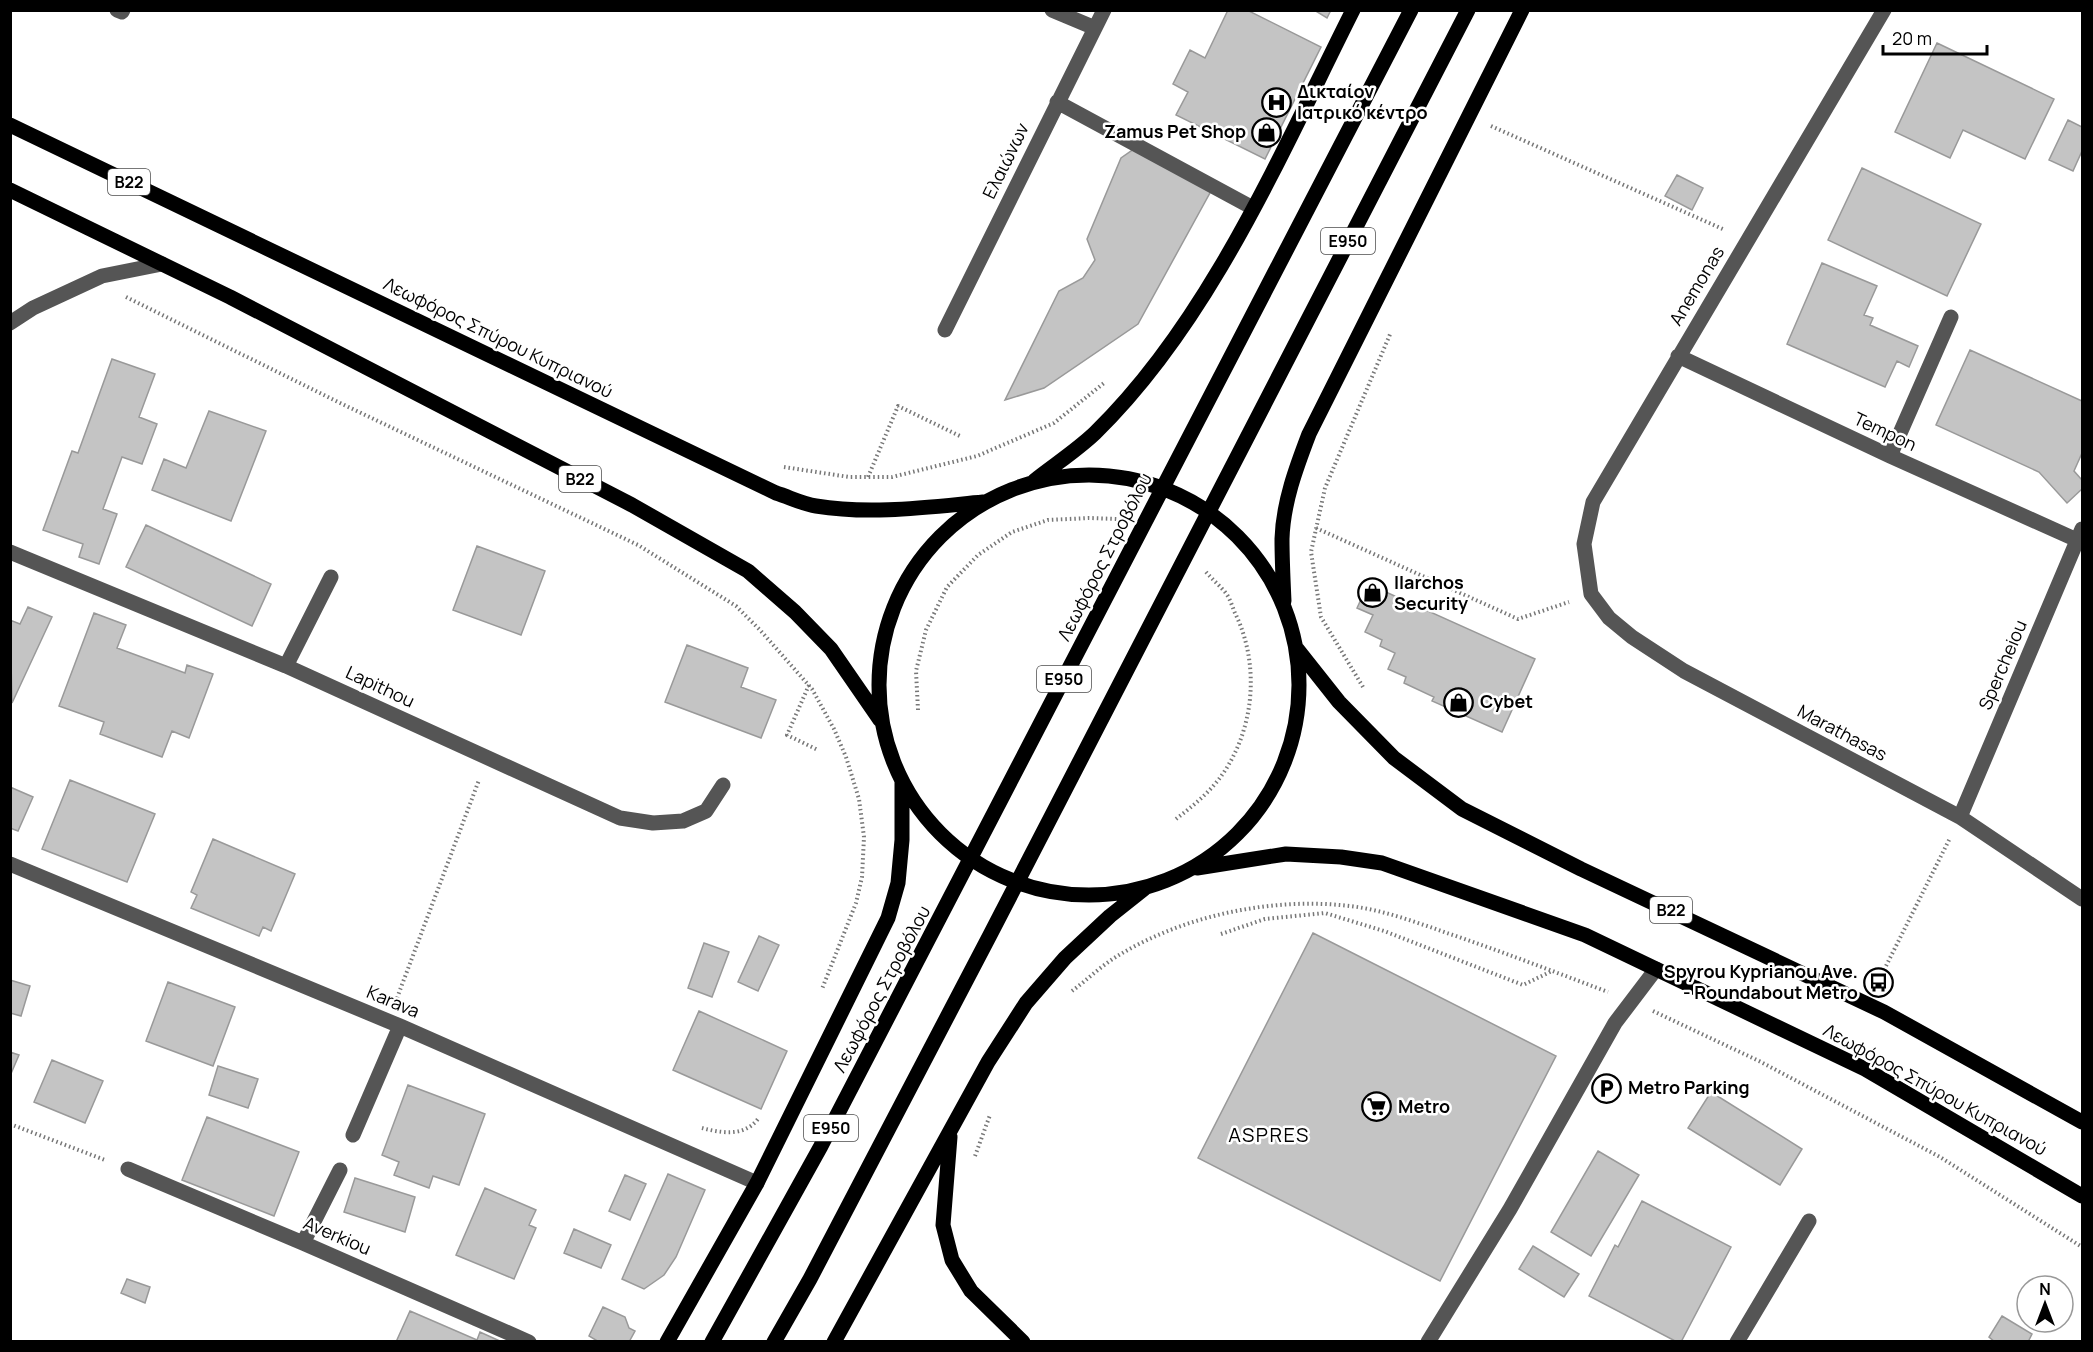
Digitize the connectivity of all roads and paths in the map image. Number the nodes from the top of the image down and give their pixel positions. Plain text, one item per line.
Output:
1 (117, 10) edge
2 (123, 10) edge
3 (1052, 10) edge
4 (1104, 10) edge
5 (1353, 10) edge
6 (1411, 10) edge
7 (1468, 10) edge
8 (1522, 10) edge
9 (1884, 10) edge
10 (1095, 28) junction
11 (1057, 102) junction
12 (1469, 116) junction
13 (10, 125) edge
14 (10, 190) edge
15 (1253, 208) junction
16 (1747, 240) junction
17 (162, 264) junction
18 (92, 280) junction
19 (1952, 317) dead end
20 (1396, 322) dead end
21 (10, 324) edge
22 (945, 330) dead end
23 (1678, 356) junction
24 (1105, 382) dead end
25 (962, 437) dead end
26 (1890, 456) junction
27 (776, 465) dead end
28 (868, 477) junction
29 (1031, 483) junction
30 (986, 501) junction
31 (1123, 521) dead end
32 (1316, 528) junction
33 (2080, 535) edge
34 (10, 552) edge
35 (1200, 567) dead end
36 (330, 577) dead end
37 (1591, 594) junction
38 (1284, 606) junction
39 (1297, 649) junction
40 (286, 666) junction
41 (809, 685) junction
42 (1365, 691) dead end
43 (918, 710) dead end
44 (882, 722) junction
45 (818, 750) dead end
46 (488, 758) junction
47 (902, 782) junction
48 (723, 785) dead end
49 (1960, 817) junction
50 (1176, 819) dead end
51 (10, 864) edge
52 (1188, 870) junction
53 (1148, 886) junction
54 (2082, 899) edge
55 (1221, 934) dead end
56 (1656, 969) junction
57 (1552, 971) junction
58 (1071, 992) dead end
59 (818, 997) dead end
60 (1632, 1000) junction
61 (1867, 1004) junction
62 (394, 1024) junction
63 (993, 1105) dead end
64 (761, 1115) dead end
65 (2082, 1122) edge
66 (10, 1124) edge
67 (700, 1128) dead end
68 (950, 1131) junction
69 (353, 1135) dead end
70 (974, 1160) dead end
71 (128, 1169) joint
72 (340, 1170) dead end
73 (757, 1183) junction
74 (2082, 1196) edge
75 (1809, 1221) dead end
76 (303, 1243) junction
77 (2082, 1247) edge
78 (529, 1341) edge
79 (667, 1341) edge
80 (712, 1341) edge
81 (774, 1341) edge
82 (834, 1341) edge
83 (1023, 1341) edge
84 (1428, 1341) edge
85 (1737, 1341) edge

1 - 2 street
3 - 10 street
4 - 10 street, Ελαιώνων
5 - 15 main road
6 - 80 main road, Λεωφόρος Στροβόλου / E950
7 - 81 main road, E950
8 - 12 main road, E950
9 - 16 street, Anemonas
10 - 11 street, Ελαιώνων
11 - 15 street
11 - 22 street, Ελαιώνων
12 - 16 path
12 - 38 main road, E950
13 - 30 main road, Λεωφόρος Σπύρου Κυπριανού / B22
14 - 17 main road, B22
15 - 29 main road
16 - 23 street, Anemonas
17 - 18 street
17 - 44 main road, B22
18 - 21 street
18 - 41 path
19 - 26 street
20 - 32 path
23 - 26 street, Tempon
23 - 37 street, Anemonas
24 - 28 path
25 - 28 path
26 - 33 street, Tempon
27 - 28 path
29 - 30 main road
29 - 38 main road
30 - 44 main road
31 - 43 path
32 - 37 path
32 - 42 path
33 - 49 street, Spercheiou
34 - 40 street, Lapithou
35 - 50 path
36 - 40 street
37 - 49 street, Marathasas
38 - 39 main road
39 - 52 main road
39 - 61 main road, B22
40 - 46 street, Lapithou
41 - 45 path
41 - 59 path
44 - 47 main road
46 - 48 street, Lapithou
46 - 62 path
47 - 53 main road
47 - 73 main road, E950
49 - 54 street, Marathasas
49 - 61 path
51 - 62 street, Karava
52 - 53 main road
52 - 56 main road, Λεωφόρος Σπύρου Κυπριανού
53 - 68 main road
55 - 57 path
56 - 60 street
56 - 74 main road, Λεωφόρος Σπύρου Κυπριανού
57 - 58 path
57 - 60 path
60 - 77 path
60 - 84 street
61 - 65 main road, B22
62 - 69 street
62 - 73 street, Karava
63 - 70 path
64 - 67 path
66 - 71 path
68 - 82 main road
68 - 83 main road
71 - 76 street, Averkiou
72 - 76 street
73 - 79 main road, E950
75 - 85 street
76 - 78 street, Averkiou

